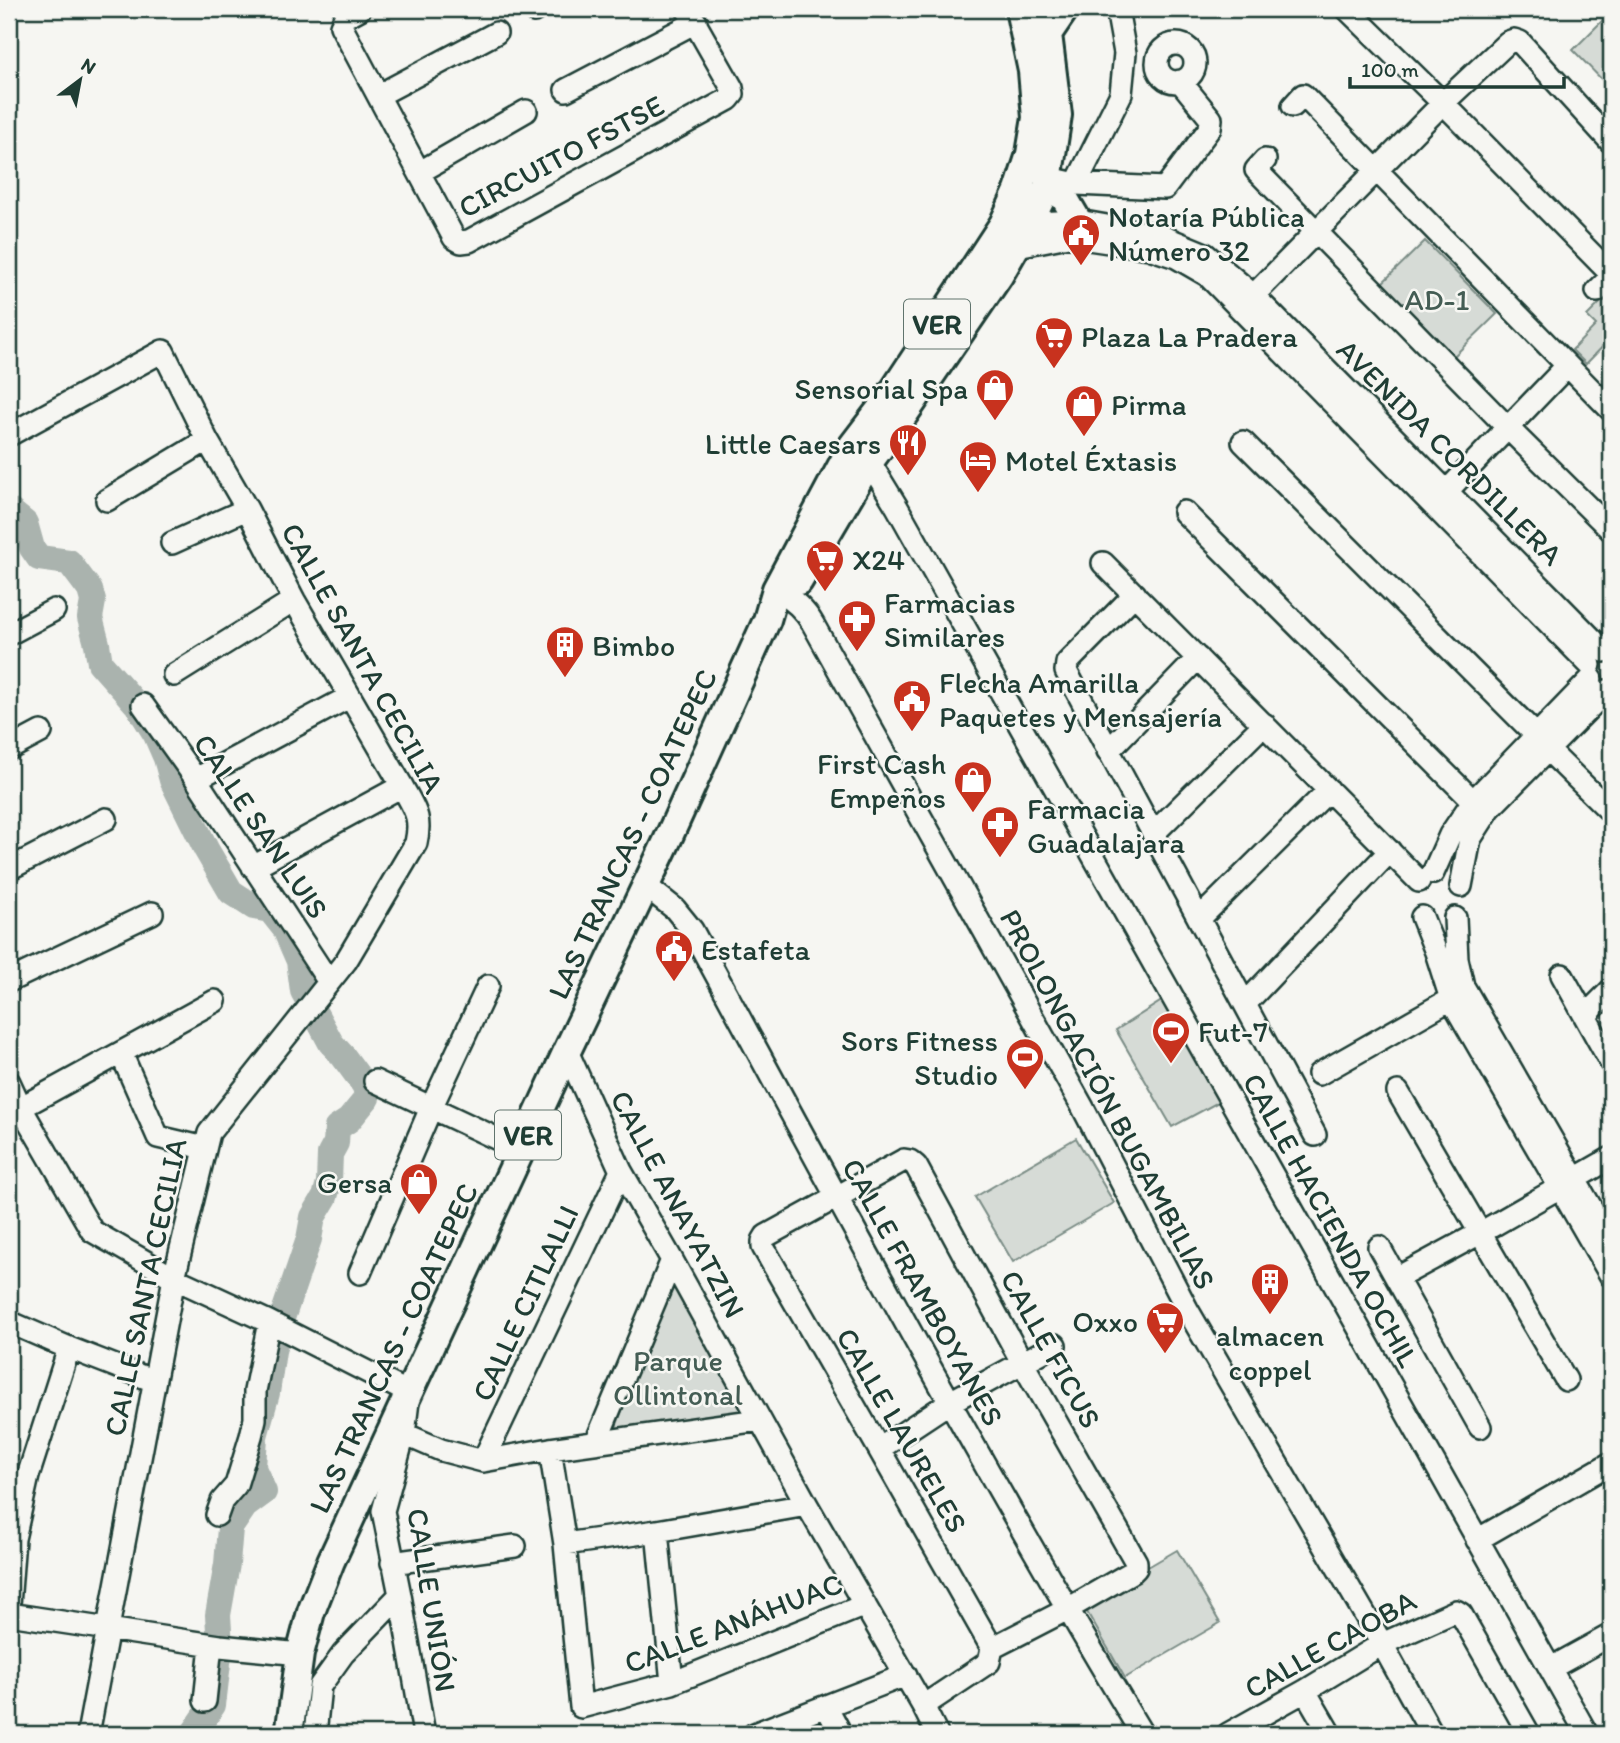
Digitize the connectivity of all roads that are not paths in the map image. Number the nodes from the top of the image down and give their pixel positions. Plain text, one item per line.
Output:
1 (360, 9) edge
2 (1018, 9) edge
3 (1065, 9) edge
4 (1117, 9) edge
5 (1347, 9) edge
6 (692, 15) edge
7 (496, 33) dead end
8 (1048, 34) junction
9 (1180, 81) dead end
10 (566, 90) dead end
11 (379, 95) junction
12 (1443, 103) junction
13 (1293, 106) dead end
14 (526, 111) dead end
15 (1047, 116) junction
16 (1611, 142) edge
17 (1265, 160) dead end
18 (1376, 170) junction
19 (420, 172) junction
20 (1048, 183) junction
21 (1076, 184) junction
22 (1078, 221) junction
23 (1017, 231) junction
24 (1315, 231) junction
25 (1607, 281) edge
26 (1247, 301) junction
27 (1567, 366) junction
28 (1611, 410) edge
29 (1508, 428) junction
30 (9, 435) edge
31 (207, 440) junction
32 (1243, 442) dead end
33 (860, 455) junction
34 (1447, 491) junction
35 (107, 500) dead end
36 (247, 509) junction
37 (1184, 512) dead end
38 (1611, 530) edge
39 (172, 543) dead end
40 (1103, 562) dead end
41 (783, 593) junction
42 (1135, 594) junction
43 (294, 600) junction
44 (54, 610) dead end
45 (9, 634) edge
46 (1198, 658) junction
47 (1602, 671) edge
48 (174, 675) dead end
49 (349, 696) junction
50 (144, 705) dead end
51 (1264, 724) junction
52 (41, 732) dead end
53 (1542, 743) junction
54 (9, 750) edge
55 (1108, 751) junction
56 (1513, 772) junction
57 (196, 779) junction
58 (402, 786) junction
59 (1329, 790) junction
60 (1473, 802) junction
61 (1611, 812) edge
62 (106, 819) dead end
63 (1153, 834) junction
64 (1390, 851) junction
65 (253, 867) junction
66 (9, 869) edge
67 (1426, 877) junction
68 (646, 886) junction
69 (1461, 886) junction
70 (152, 913) dead end
71 (1422, 917) junction
72 (1455, 918) junction
73 (1199, 919) junction
74 (1562, 975) dead end
75 (9, 981) edge
76 (329, 982) junction
77 (488, 986) dead end
78 (1611, 990) edge
79 (1451, 999) junction
80 (215, 1001) dead end
81 (1245, 1004) junction
82 (1588, 1021) junction
83 (1485, 1041) junction
84 (1611, 1046) edge
85 (567, 1052) junction
86 (121, 1053) junction
87 (1611, 1063) edge
88 (1319, 1074) dead end
89 (375, 1081) dead end
90 (9, 1082) edge
91 (1398, 1092) dead end
92 (431, 1108) junction
93 (15, 1111) edge
94 (1315, 1135) dead end
95 (205, 1148) junction
96 (521, 1150) junction
97 (1611, 1158) edge
98 (621, 1171) junction
99 (1567, 1183) junction
100 (836, 1197) junction
101 (1480, 1233) junction
102 (1611, 1242) edge
103 (1379, 1247) dead end
104 (672, 1260) junction
105 (360, 1273) dead end
106 (1611, 1276) edge
107 (174, 1278) junction
108 (1397, 1278) junction
109 (9, 1322) edge
110 (269, 1322) junction
111 (1055, 1345) dead end
112 (68, 1348) junction
113 (1023, 1362) junction
114 (1566, 1380) dead end
115 (154, 1381) junction
116 (409, 1393) junction
117 (950, 1402) junction
118 (759, 1420) junction
119 (1480, 1427) dead end
120 (404, 1434) junction
121 (596, 1442) junction
122 (550, 1448) junction
123 (880, 1449) junction
124 (483, 1461) junction
125 (1611, 1463) edge
126 (807, 1505) junction
127 (217, 1515) dead end
128 (657, 1531) junction
129 (1477, 1539) junction
130 (565, 1544) junction
131 (515, 1546) dead end
132 (393, 1563) junction
133 (400, 1595) junction
134 (9, 1605) edge
135 (865, 1605) junction
136 (1066, 1609) junction
137 (9, 1614) edge
138 (107, 1629) junction
139 (1611, 1635) edge
140 (1382, 1644) junction
141 (211, 1645) junction
142 (300, 1654) junction
143 (990, 1655) junction
144 (1551, 1668) junction
145 (906, 1675) junction
146 (672, 1683) junction
147 (1305, 1691) junction
148 (205, 1702) dead end
149 (826, 1706) junction
150 (923, 1706) junction
151 (1234, 1733) edge
152 (88, 1734) edge
153 (289, 1734) edge
154 (315, 1734) edge
155 (424, 1734) edge
156 (754, 1734) edge
157 (841, 1734) edge
158 (937, 1734) edge
159 (1142, 1734) edge
160 (1330, 1734) edge
161 (1432, 1734) edge
162 (1529, 1734) edge
163 (1587, 1734) edge

1 - 11 street, CIRCUITO FSTSE
2 - 8 main road, LAS TRANCAS - COATEPEC
2 - 15 main road, LAS TRANCAS - COATEPEC / VER
3 - 8 main road
4 - 21 street
5 - 12 street
6 - 10 street
6 - 19 street, CIRCUITO FSTSE
7 - 11 street
8 - 15 main road, LAS TRANCAS - COATEPEC / VER
9 - 21 street
11 - 19 street, CIRCUITO FSTSE
12 - 16 street
12 - 18 street
12 - 25 street
13 - 18 street
14 - 19 street
15 - 20 main road, LAS TRANCAS - COATEPEC / VER
15 - 23 main road, LAS TRANCAS - COATEPEC / VER
17 - 24 street
18 - 24 street
18 - 27 street
20 - 21 street
20 - 22 main road
20 - 23 main road, LAS TRANCAS - COATEPEC / VER
22 - 23 street, AVENIDA CORDILLERA
22 - 26 street, AVENIDA CORDILLERA
23 - 26 street, AVENIDA CORDILLERA
23 - 33 main road, LAS TRANCAS - COATEPEC / VER
24 - 26 street
24 - 29 street
26 - 34 street, AVENIDA CORDILLERA
26 - 47 street, AVENIDA CORDILLERA
27 - 28 street
27 - 29 street
29 - 34 street
29 - 38 street
30 - 31 street, CALLE SANTA CECILIA
31 - 35 street
31 - 36 street, CALLE SANTA CECILIA
32 - 53 street
33 - 41 main road, LAS TRANCAS - COATEPEC / VER
33 - 129 street, CALLE HACIENDA OCHIL
34 - 47 street, AVENIDA CORDILLERA
36 - 39 street
36 - 43 street, CALLE SANTA CECILIA
37 - 60 street
40 - 42 street
41 - 68 main road, LAS TRANCAS - COATEPEC / VER
41 - 140 street, PROLONGACIÓN BUGAMBILIAS
42 - 46 street
42 - 55 street
43 - 48 street
43 - 49 street, CALLE SANTA CECILIA
44 - 45 street
46 - 51 street
46 - 55 street
47 - 53 street
49 - 57 street
49 - 58 street, CALLE SANTA CECILIA
50 - 57 street, CALLE SAN LUIS
51 - 59 street
51 - 63 street
52 - 54 street
53 - 56 street
53 - 61 street
55 - 63 street
56 - 60 street
56 - 69 street
57 - 65 street, CALLE SAN LUIS
58 - 65 street
58 - 76 street, CALLE SANTA CECILIA
59 - 64 street
59 - 73 street
60 - 67 street
62 - 66 street
63 - 73 street
64 - 67 street
64 - 81 street
65 - 76 street, CALLE SAN LUIS
67 - 69 street
67 - 71 street
68 - 85 main road, LAS TRANCAS - COATEPEC / VER
68 - 100 street, CALLE FRAMBOYANES
69 - 72 street
70 - 75 street
71 - 72 street
71 - 79 street
72 - 83 street
73 - 81 street
74 - 82 street
76 - 95 street, CALLE SANTA CECILIA
77 - 92 street
78 - 82 street
79 - 83 street
79 - 88 street
80 - 86 street
81 - 94 street
82 - 84 street
82 - 87 street
83 - 99 street
85 - 96 main road, LAS TRANCAS - COATEPEC / VER
85 - 98 street, CALLE ANAYATZIN
86 - 93 street
86 - 95 street
89 - 92 street
90 - 93 street
91 - 101 street
92 - 96 street
92 - 105 street
93 - 107 street
95 - 107 street, CALLE SANTA CECILIA
96 - 116 main road, LAS TRANCAS - COATEPEC / VER
97 - 99 street
98 - 104 street, CALLE ANAYATZIN
98 - 124 street, CALLE CITLALLI
99 - 101 street
99 - 102 street
99 - 106 street
100 - 113 street, CALLE FICUS
100 - 117 street, CALLE FRAMBOYANES
100 - 123 street, CALLE LAURELES
101 - 108 street
101 - 114 street
103 - 108 street
104 - 118 street, CALLE ANAYATZIN
104 - 121 street
107 - 110 street
107 - 115 street, CALLE SANTA CECILIA
108 - 119 street
109 - 112 street
110 - 116 street
110 - 127 street
111 - 113 street
112 - 115 street
112 - 134 street
113 - 117 street
113 - 136 street, CALLE FICUS
115 - 138 street, CALLE SANTA CECILIA
116 - 120 street, CALLE UNIÓN
116 - 142 main road, LAS TRANCAS - COATEPEC / VER
117 - 123 street
117 - 136 street, CALLE FRAMBOYANES
118 - 121 street
118 - 126 street, CALLE ANAYATZIN
120 - 124 street
120 - 132 street, CALLE UNIÓN
121 - 122 street
122 - 124 street
122 - 130 street
123 - 143 street, CALLE LAURELES
125 - 129 street
126 - 128 street
126 - 135 street, CALLE ANAYATZIN
128 - 130 street
128 - 146 street
129 - 144 street, CALLE HACIENDA OCHIL
130 - 146 street, CALLE ANÁHUAC
131 - 132 street
132 - 133 street, CALLE UNIÓN
133 - 154 street
133 - 155 street, CALLE UNIÓN
135 - 145 street, CALLE ANAYATZIN
135 - 146 street, CALLE ANÁHUAC
136 - 143 street
136 - 159 street, CALLE FRAMBOYANES
137 - 138 street
138 - 141 street
138 - 152 street, CALLE SANTA CECILIA
139 - 144 street
140 - 147 street, CALLE CAOBA
140 - 161 street, PROLONGACIÓN BUGAMBILIAS
140 - 162 street, CALLE CAOBA
141 - 142 street
141 - 148 street
142 - 153 main road, LAS TRANCAS - COATEPEC / VER
143 - 150 street
144 - 163 street, CALLE HACIENDA OCHIL
145 - 149 street
145 - 150 street, CALLE ANAYATZIN
147 - 151 street, CALLE CAOBA
147 - 160 street
149 - 156 street
149 - 157 street
150 - 158 street, CALLE ANAYATZIN

